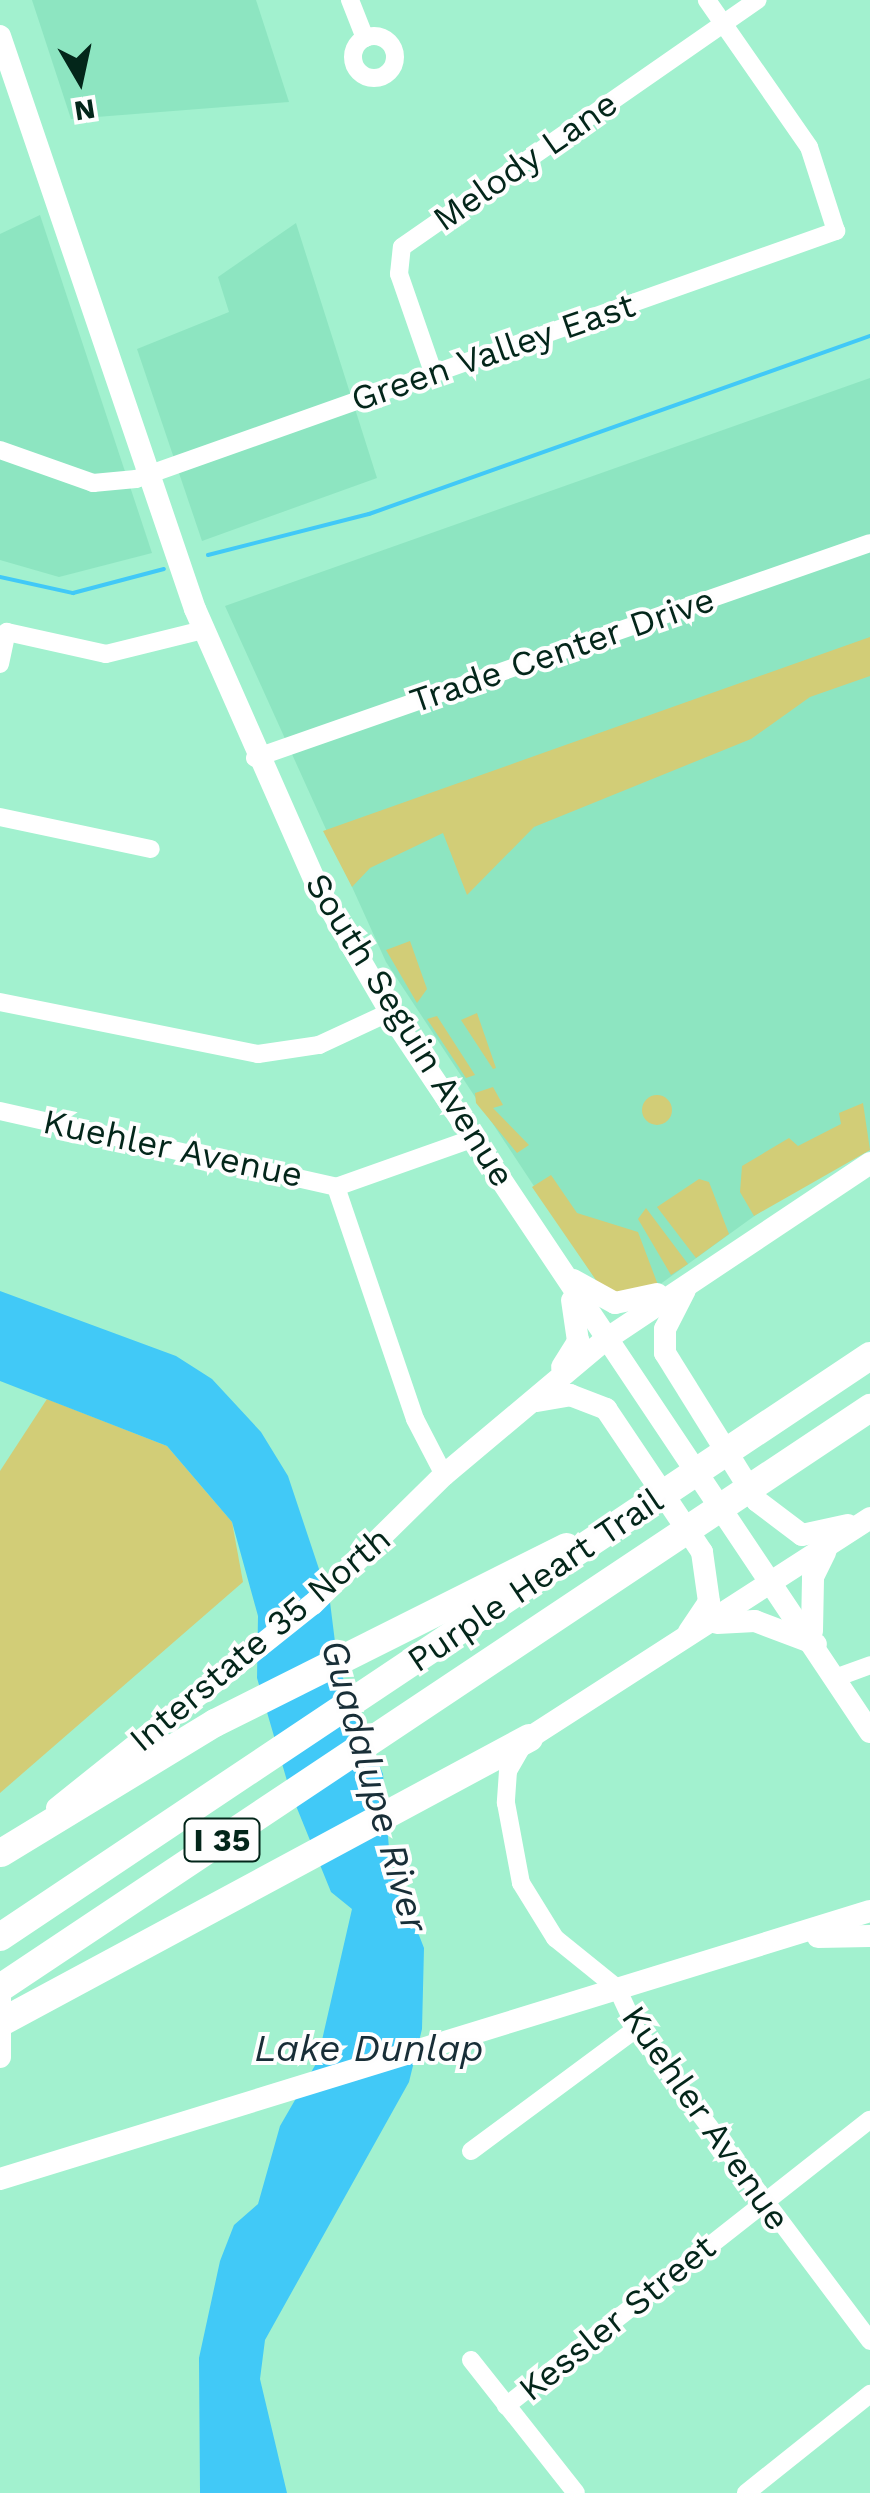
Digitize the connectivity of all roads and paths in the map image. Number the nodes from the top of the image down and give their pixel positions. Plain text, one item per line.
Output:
1 (350, 0) edge
2 (708, 0) edge
3 (758, 0) edge
4 (724, 23) junction
5 (0, 36) edge
6 (365, 38) dead end
7 (433, 372) junction
8 (0, 450) edge
9 (148, 474) junction
10 (870, 543) edge
11 (203, 630) junction
12 (0, 664) edge
13 (255, 758) junction
14 (0, 817) edge
15 (151, 849) dead end
16 (0, 1002) edge
17 (390, 1012) junction
18 (0, 1110) edge
19 (474, 1138) junction
20 (870, 1162) edge
21 (336, 1187) junction
22 (701, 1273) junction
23 (565, 1275) junction
24 (605, 1340) junction
25 (870, 1356) edge
26 (529, 1403) junction
27 (870, 1408) edge
28 (444, 1475) junction
29 (870, 1517) edge
30 (603, 1535) junction
31 (827, 1549) junction
32 (776, 1582) junction
33 (714, 1623) junction
34 (816, 1644) junction
35 (677, 1647) junction
36 (870, 1665) edge
37 (835, 1678) junction
38 (870, 1732) edge
39 (530, 1738) junction
40 (0, 1854) edge
41 (870, 1911) edge
42 (870, 1936) edge
43 (0, 1937) edge
44 (780, 1940) junction
45 (0, 1987) edge
46 (616, 1988) junction
47 (0, 2024) edge
48 (636, 2029) junction
49 (0, 2056) edge
50 (870, 2120) edge
51 (471, 2151) dead end
52 (0, 2179) edge
53 (761, 2203) junction
54 (870, 2341) edge
55 (471, 2360) dead end
56 (870, 2394) edge
57 (506, 2406) junction
58 (576, 2493) edge
59 (746, 2493) edge

1 - 6 street
2 - 4 street
3 - 4 street, Melody Lane
4 - 7 street, Melody Lane
4 - 7 street, Green Valley East
5 - 9 main road, South Seguin Avenue
7 - 9 street, Green Valley East
8 - 9 street, Green Valley East
9 - 11 main road, South Seguin Avenue
10 - 13 street, Trade Center Drive
11 - 12 street
11 - 13 main road, South Seguin Avenue
13 - 17 main road, South Seguin Avenue
14 - 15 street
16 - 17 street
17 - 19 main road, South Seguin Avenue
18 - 21 street, Kuehler Avenue
19 - 21 street
19 - 23 main road, South Seguin Avenue
20 - 22 main road
21 - 28 street, Kuehler Avenue
22 - 23 main road
22 - 24 main road, Interstate 35 North
22 - 29 main road
23 - 24 main road, South Seguin Avenue
23 - 26 main road
24 - 26 main road, Interstate 35 North
24 - 32 main road, South Seguin Avenue
25 - 30 highway, Purple Heart Trail / I 35
26 - 28 main road, Interstate 35 North
26 - 35 main road
27 - 45 highway, Purple Heart Trail / I 35
28 - 40 main road, Interstate 35 North
29 - 31 main road
30 - 40 highway
30 - 43 highway, Purple Heart Trail / I 35
31 - 32 main road
31 - 34 main road
32 - 33 main road
32 - 34 main road, South Seguin Avenue
33 - 34 main road
33 - 35 main road
34 - 37 main road, South Seguin Avenue
35 - 39 main road
36 - 37 street
37 - 38 main road, South Seguin Avenue
39 - 46 street, Kuehler Avenue
39 - 47 highway
41 - 44 main road
42 - 44 main road
44 - 46 main road
45 - 49 main road
46 - 48 street, Kuehler Avenue
46 - 52 main road
48 - 51 street
48 - 53 street, Kuehler Avenue
50 - 53 street, Kessler Street
53 - 54 street, Kuehler Avenue
53 - 57 street, Kessler Street
55 - 57 street
56 - 59 street
57 - 58 street

